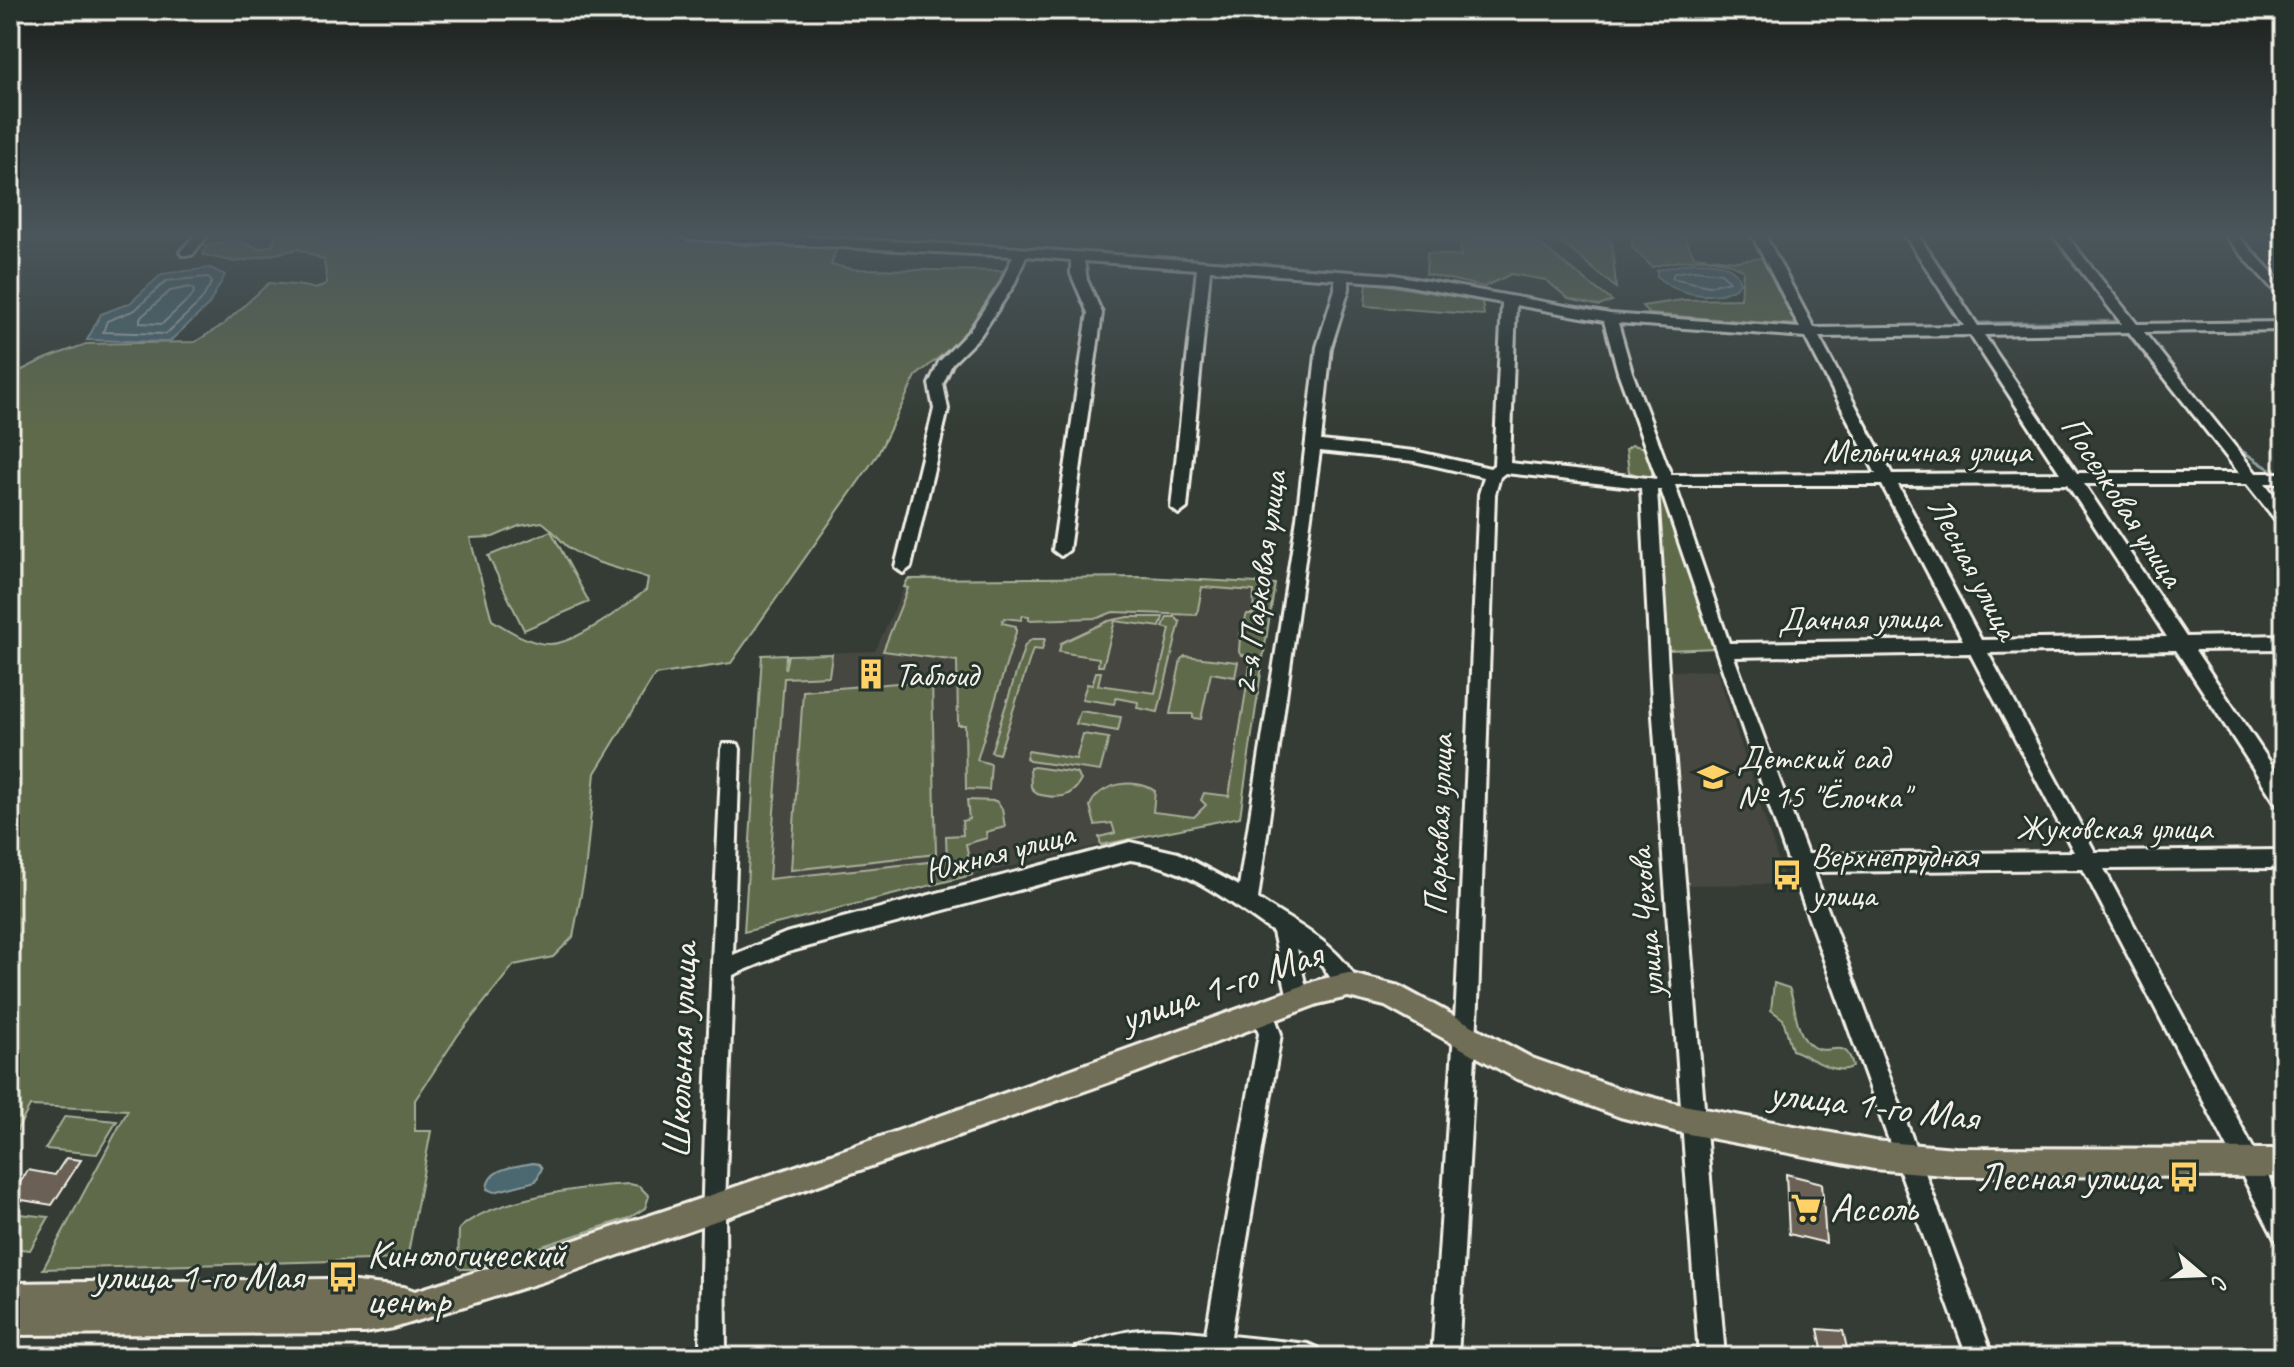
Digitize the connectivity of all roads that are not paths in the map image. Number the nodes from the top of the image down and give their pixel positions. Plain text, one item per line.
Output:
1 (998, 299) edge
2 (1091, 299) edge
3 (1201, 299) edge
4 (1339, 299) edge
5 (1497, 299) edge
6 (1791, 299) edge
7 (1955, 299) edge
8 (2110, 299) edge
9 (1509, 301) junction
10 (1610, 318) junction
11 (2284, 326) edge
12 (2133, 328) junction
13 (1976, 330) junction
14 (1808, 333) junction
15 (1314, 445) junction
16 (1498, 471) junction
17 (2252, 478) junction
18 (2284, 478) edge
19 (1889, 480) junction
20 (2075, 480) junction
21 (1660, 483) junction
22 (1179, 508) dead end
23 (2284, 519) edge
24 (1061, 550) dead end
25 (903, 567) dead end
26 (2179, 642) junction
27 (2284, 642) edge
28 (1976, 645) junction
29 (1723, 650) junction
30 (731, 749) dead end
31 (2284, 799) edge
32 (2089, 859) junction
33 (2284, 859) edge
34 (1799, 863) junction
35 (1247, 903) junction
36 (1282, 927) junction
37 (721, 970) junction
38 (1348, 985) junction
39 (1298, 1000) junction
40 (1263, 1013) junction
41 (1464, 1037) junction
42 (1694, 1121) junction
43 (1906, 1160) junction
44 (2249, 1163) junction
45 (2284, 1163) edge
46 (713, 1207) junction
47 (2284, 1230) edge
48 (10, 1298) edge
49 (433, 1301) junction
50 (10, 1320) edge
51 (1216, 1351) edge
52 (713, 1357) edge
53 (1085, 1357) edge
54 (1308, 1357) edge
55 (1445, 1357) edge
56 (1712, 1357) edge
57 (1980, 1357) edge

1 - 25 street
2 - 24 street
3 - 22 street
4 - 15 street, 2-я Парковая улица
5 - 9 street
6 - 14 street, Лесная улица
7 - 13 street, Поселковая улица
8 - 12 street
9 - 10 street
9 - 16 street, Парковая улица
10 - 14 street
10 - 21 street
11 - 12 street
12 - 13 street
12 - 17 street
13 - 14 street
13 - 20 street, Поселковая улица
14 - 19 street, Лесная улица
15 - 16 street, Мельничная улица
15 - 35 street, 2-я Парковая улица
16 - 21 street, Мельничная улица
16 - 41 street, Парковая улица
17 - 18 street, Мельничная улица
17 - 20 street, Мельничная улица
17 - 23 street
19 - 20 street, Мельничная улица
19 - 21 street, Мельничная улица
19 - 28 street, Лесная улица
20 - 26 street, Поселковая улица
21 - 29 street
21 - 42 street, улица Чехова
26 - 27 street, Дачная улица
26 - 28 street, Дачная улица
26 - 31 street, Поселковая улица
28 - 29 street, Дачная улица
28 - 32 street, Лесная улица
29 - 34 street
30 - 37 street, Школьная улица
32 - 33 street, Жуковская улица
32 - 34 street, Жуковская улица
32 - 44 street, Лесная улица
34 - 43 street
35 - 36 street, Южная улица
35 - 37 street, Южная улица
36 - 38 street, Южная улица
36 - 39 street
37 - 46 street, Школьная улица
38 - 39 main road, улица 1-го Мая
38 - 41 main road, улица 1-го Мая
39 - 40 main road, улица 1-го Мая
40 - 46 main road, улица 1-го Мая
40 - 51 street
41 - 42 main road, улица 1-го Мая
41 - 55 street, Парковая улица
42 - 43 main road, улица 1-го Мая
42 - 56 street, улица Чехова
43 - 44 main road, улица 1-го Мая
43 - 57 street
44 - 45 main road, улица 1-го Мая
44 - 47 street, Лесная улица
46 - 49 main road, улица 1-го Мая
46 - 52 street, Школьная улица
48 - 49 main road, улица 1-го Мая
49 - 50 main road, улица 1-го Мая
51 - 53 street
51 - 54 street

